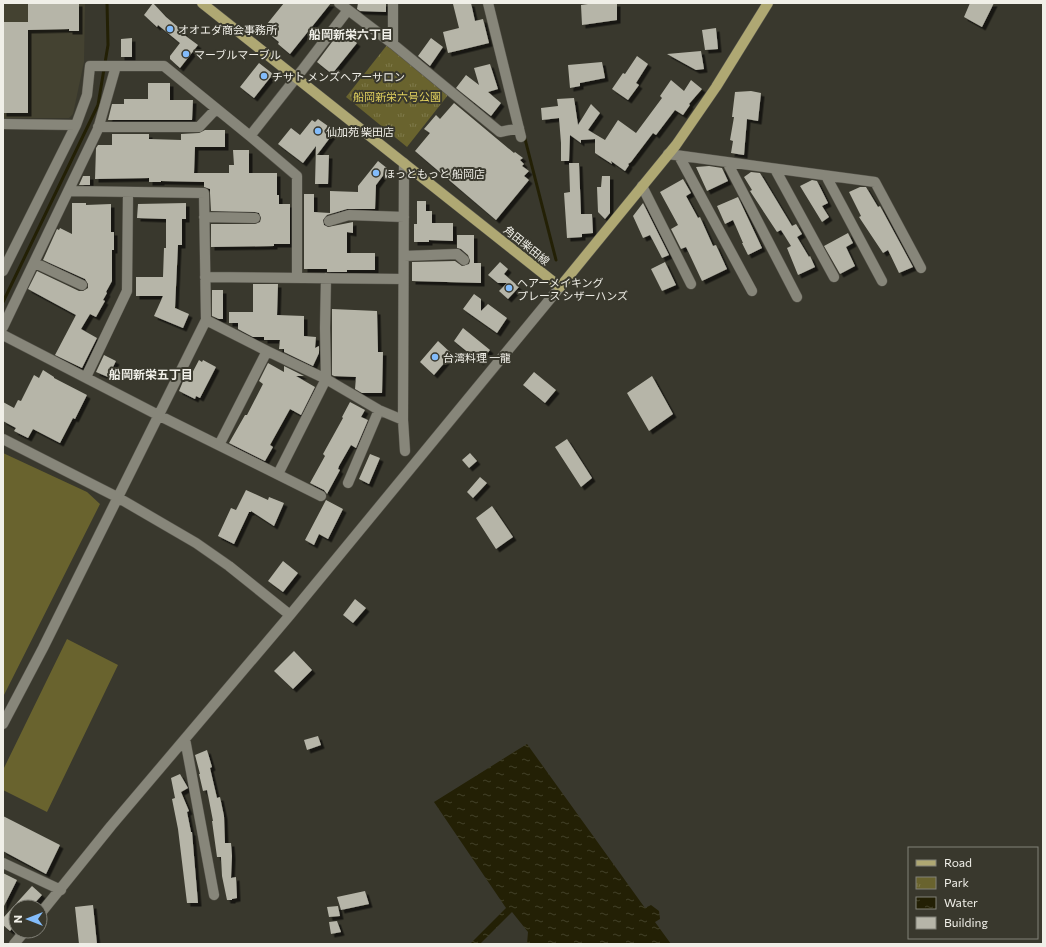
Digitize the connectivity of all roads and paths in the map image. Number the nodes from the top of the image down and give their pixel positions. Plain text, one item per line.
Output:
1 (202, 3) edge
2 (339, 3) edge
3 (393, 3) edge
4 (488, 3) edge
5 (768, 3) edge
6 (348, 10) junction
7 (393, 44) junction
8 (114, 66) junction
9 (296, 78) junction
10 (216, 109) junction
11 (3, 124) edge
12 (76, 125) junction
13 (98, 127) junction
14 (250, 136) junction
15 (668, 154) junction
16 (679, 156) junction
17 (727, 162) junction
18 (404, 163) junction
19 (775, 169) junction
20 (826, 176) junction
21 (642, 186) junction
22 (69, 191) junction
23 (128, 193) junction
24 (204, 217) junction
25 (404, 217) junction
26 (255, 218) dead end
27 (329, 221) dead end
28 (404, 256) junction
29 (464, 260) dead end
30 (35, 262) junction
31 (921, 268) dead end
32 (3, 270) edge
33 (205, 277) junction
34 (834, 277) dead end
35 (297, 278) junction
36 (326, 278) junction
37 (403, 279) junction
38 (882, 281) dead end
39 (691, 284) dead end
40 (82, 285) dead end
41 (560, 287) junction
42 (752, 291) dead end
43 (796, 297) dead end
44 (206, 320) junction
45 (3, 327) edge
46 (3, 335) edge
47 (266, 352) junction
48 (86, 377) junction
49 (326, 379) junction
50 (378, 410) junction
51 (158, 415) junction
52 (403, 420) junction
53 (3, 439) edge
54 (220, 445) junction
55 (405, 451) dead end
56 (278, 474) junction
57 (348, 483) dead end
58 (321, 496) dead end
59 (117, 497) junction
60 (290, 615) junction
61 (3, 724) edge
62 (185, 739) junction
63 (3, 863) edge
64 (61, 890) junction
65 (214, 895) dead end
66 (48, 905) edge

1 - 9 main road, 角田柴田線
2 - 6 street
3 - 7 street
4 - 7 street
5 - 15 main road
6 - 7 street
6 - 9 street
8 - 10 street
8 - 12 street
8 - 13 street
9 - 14 street
9 - 18 main road, 角田柴田線
10 - 13 street
10 - 14 street
11 - 12 street
12 - 32 street
13 - 22 street
14 - 35 street
15 - 16 street
15 - 21 main road
16 - 17 street
16 - 42 street
17 - 19 street
17 - 43 street
18 - 25 street
18 - 41 main road, 角田柴田線
19 - 20 street
19 - 34 street
20 - 31 street
20 - 38 street
21 - 39 street
21 - 41 main road
22 - 23 street
22 - 30 street
23 - 24 street
23 - 48 street
24 - 26 street
24 - 33 street
25 - 27 street
25 - 28 street
28 - 29 street
28 - 37 street
30 - 40 street
30 - 45 street
33 - 35 street
33 - 44 street
35 - 36 street
36 - 37 street
36 - 49 street
37 - 52 street
41 - 60 street
44 - 47 street
44 - 51 street
46 - 48 street
47 - 49 street
47 - 54 street
48 - 51 street
49 - 50 street
49 - 56 street
50 - 52 street
50 - 57 street
51 - 54 street
51 - 59 street
52 - 55 street
53 - 59 street
54 - 56 street
56 - 58 street
59 - 60 street
59 - 61 street
60 - 62 street
62 - 64 street
62 - 65 street
63 - 64 street
64 - 66 street

